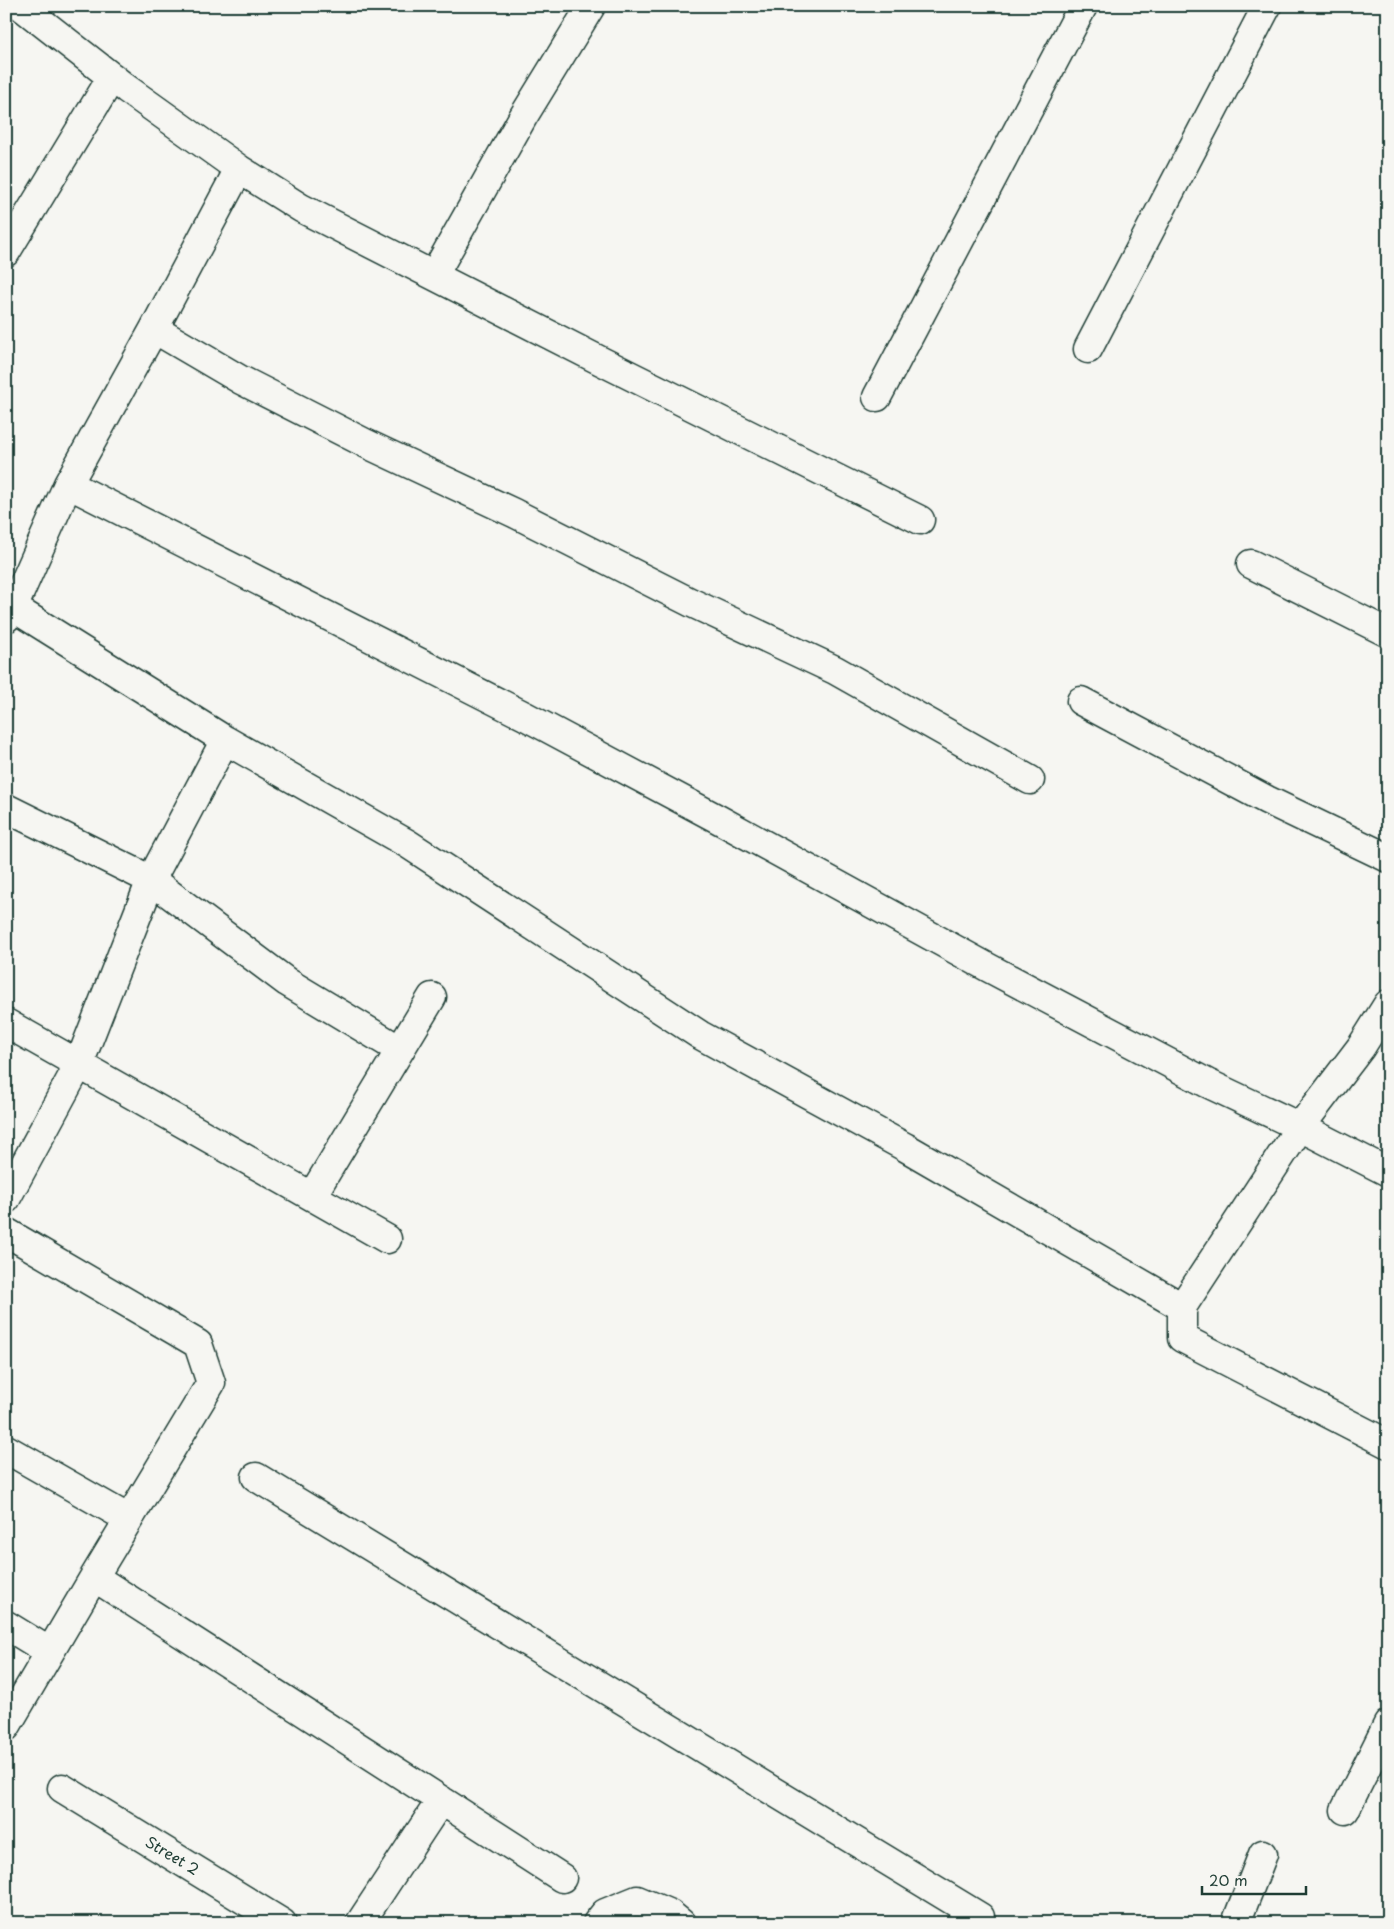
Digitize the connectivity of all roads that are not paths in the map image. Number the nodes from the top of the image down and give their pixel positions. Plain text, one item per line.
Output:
1 (20, 6) edge
2 (591, 6) edge
3 (1083, 6) edge
4 (1267, 6) edge
5 (112, 77) junction
6 (239, 169) junction
7 (6, 252) edge
8 (434, 275) junction
9 (154, 330) junction
10 (1088, 349) dead end
11 (877, 397) dead end
12 (68, 484) junction
13 (920, 520) dead end
14 (1251, 564) dead end
15 (8, 610) edge
16 (1388, 633) edge
17 (1081, 701) dead end
18 (226, 740) junction
19 (1030, 780) dead end
20 (6, 808) edge
21 (1388, 858) edge
22 (151, 880) junction
23 (432, 997) dead end
24 (1388, 1004) edge
25 (6, 1023) edge
26 (400, 1050) junction
27 (79, 1064) junction
28 (1300, 1127) junction
29 (1388, 1172) edge
30 (312, 1196) junction
31 (6, 1199) edge
32 (6, 1232) edge
33 (387, 1239) dead end
34 (1182, 1307) junction
35 (1388, 1444) edge
36 (6, 1449) edge
37 (256, 1477) dead end
38 (129, 1519) junction
39 (94, 1577) junction
40 (6, 1625) edge
41 (50, 1652) junction
42 (6, 1727) edge
43 (1384, 1741) edge
44 (62, 1788) dead end
45 (441, 1800) junction
46 (1345, 1810) dead end
47 (1263, 1854) dead end
48 (562, 1878) dead end
49 (282, 1923) edge
50 (360, 1923) edge
51 (597, 1923) edge
52 (681, 1923) edge
53 (977, 1923) edge
54 (1236, 1923) edge

1 - 5 street
2 - 8 street
3 - 11 street
4 - 10 street
5 - 6 street
5 - 7 street
6 - 8 street
6 - 9 street
8 - 13 street
9 - 12 street
9 - 19 street
12 - 15 street
12 - 28 street
14 - 16 street
15 - 18 street
17 - 21 street
18 - 22 street
18 - 34 street
20 - 22 street
22 - 26 street
22 - 27 street
23 - 26 street
24 - 28 street
25 - 27 street
26 - 30 street
27 - 30 street
27 - 31 street
28 - 29 street
28 - 34 street
30 - 33 street
32 - 38 street
34 - 35 street
36 - 38 street
37 - 53 street
38 - 39 street
39 - 41 street
39 - 45 street
40 - 41 street
41 - 42 street
43 - 46 street
44 - 49 street, Street 2
45 - 48 street
45 - 50 street
47 - 54 street
51 - 52 street

